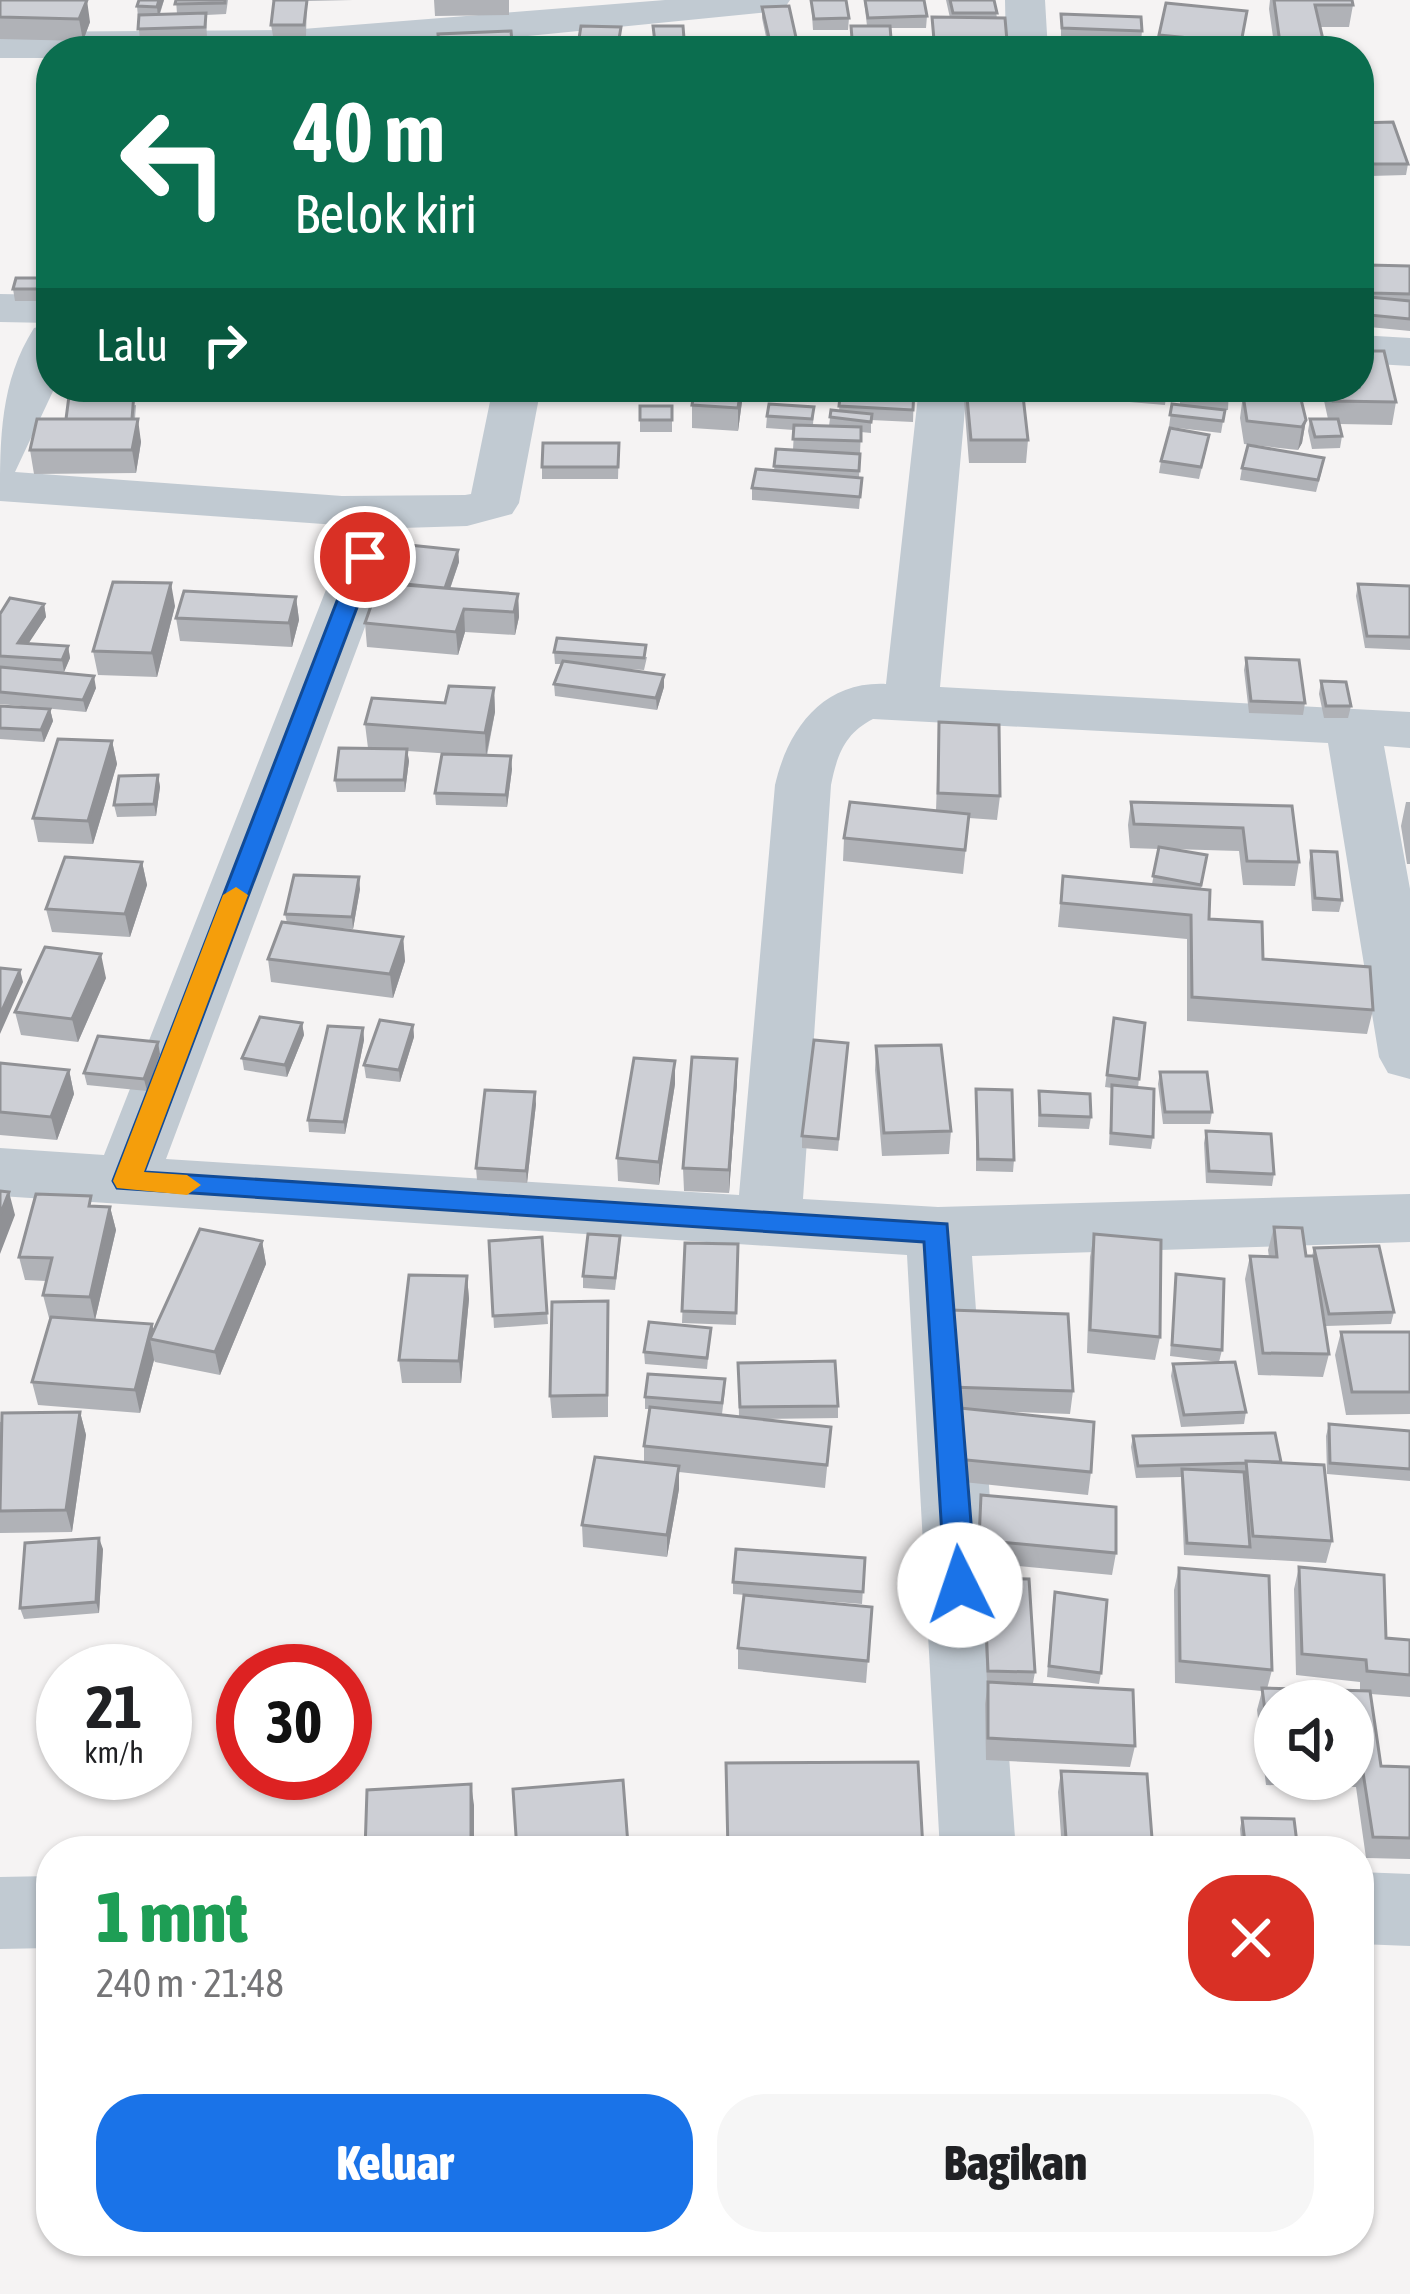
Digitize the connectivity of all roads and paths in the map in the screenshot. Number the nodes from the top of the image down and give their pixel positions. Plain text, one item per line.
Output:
1 (136, 0) edge
2 (770, 0) edge
3 (1025, 0) edge
4 (411, 18) edge
5 (127, 36) edge
6 (249, 36) edge
7 (520, 36) edge
8 (567, 36) edge
9 (1026, 36) edge
10 (0, 45) edge
11 (36, 46) edge
12 (0, 308) edge
13 (36, 309) edge
14 (1374, 350) edge
15 (1410, 352) edge
16 (36, 374) edge
17 (514, 402) edge
18 (942, 402) edge
19 (0, 461) edge
20 (0, 485) edge
21 (382, 512) junction
22 (911, 703) junction
23 (1352, 726) junction
24 (1410, 730) edge
25 (1410, 1058) edge
26 (0, 1172) edge
27 (126, 1181) junction
28 (1410, 1218) edge
29 (769, 1223) junction
30 (938, 1232) junction
31 (977, 1836) edge
32 (1374, 1909) edge
33 (1410, 1910) edge
34 (36, 1912) edge
35 (0, 1913) edge

1 - 5 street
2 - 8 street
3 - 9 street
4 - 6 street
4 - 7 street
10 - 11 street
12 - 13 street
14 - 15 street
16 - 19 street
17 - 21 street
18 - 22 street
20 - 21 street
21 - 27 street
22 - 23 street
22 - 29 street
23 - 24 street
23 - 25 street
26 - 27 street
27 - 29 street
28 - 30 street
29 - 30 street
30 - 31 street
32 - 33 street
34 - 35 street

